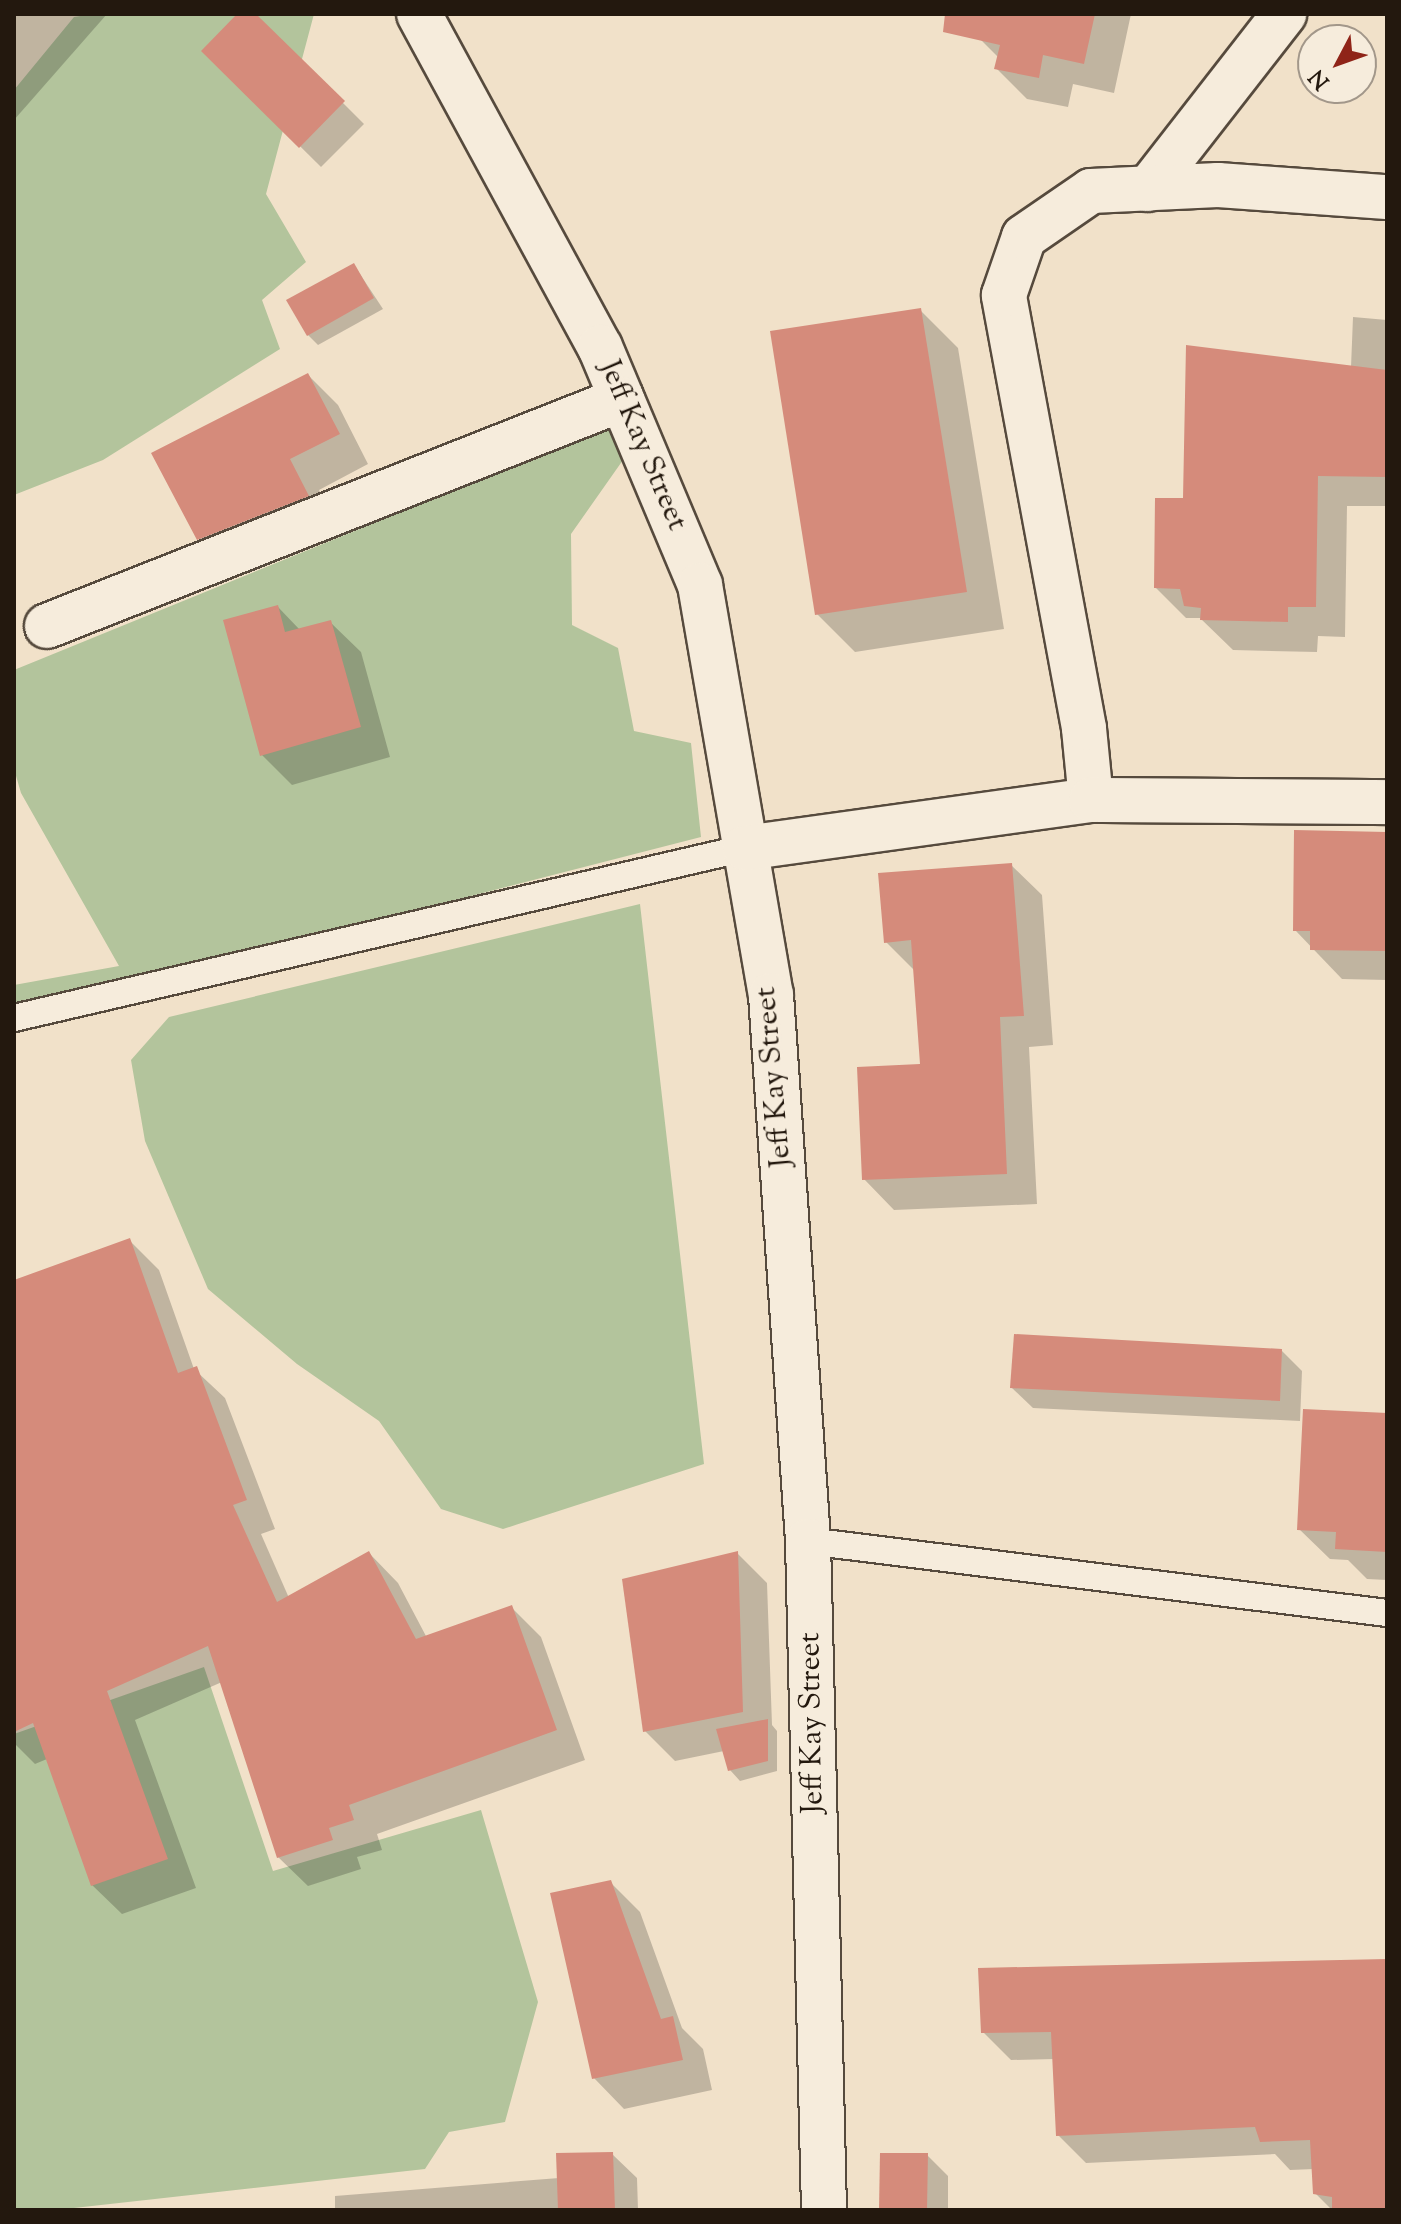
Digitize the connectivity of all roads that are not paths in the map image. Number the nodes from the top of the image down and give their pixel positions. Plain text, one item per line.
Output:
1 (419, 14) edge
2 (1284, 14) edge
3 (1148, 189) junction
4 (1387, 197) edge
5 (622, 399) junction
6 (47, 626) dead end
7 (1091, 800) junction
8 (1387, 802) edge
9 (745, 848) junction
10 (14, 1018) edge
11 (808, 1541) junction
12 (1387, 1613) edge
13 (824, 2210) edge

1 - 5 street, Jeff Kay Street
2 - 3 street
3 - 4 street
3 - 7 street
5 - 6 street
5 - 9 street, Jeff Kay Street
7 - 8 street
7 - 9 street
9 - 10 lane
9 - 11 street, Jeff Kay Street
11 - 12 lane
11 - 13 street, Jeff Kay Street

